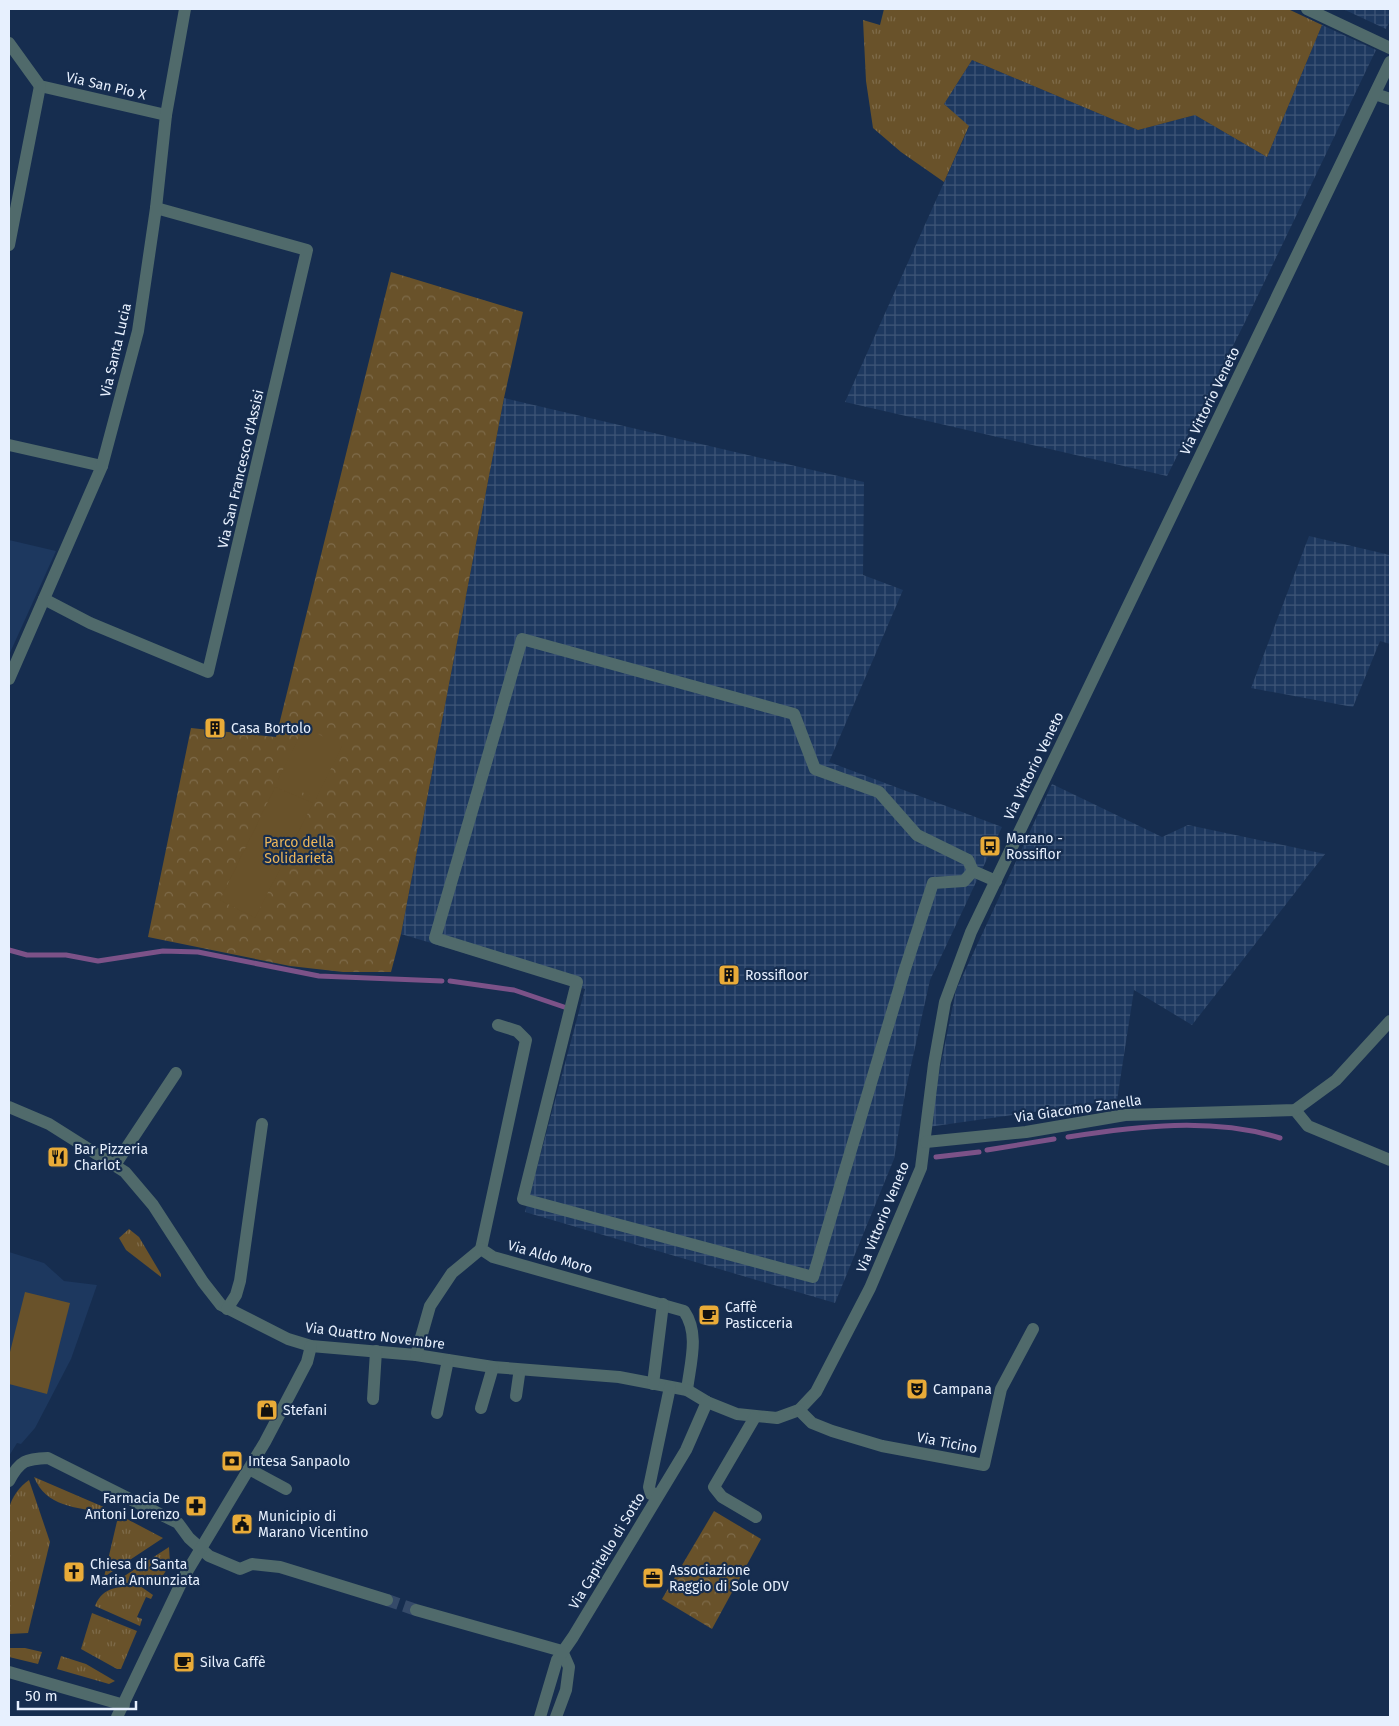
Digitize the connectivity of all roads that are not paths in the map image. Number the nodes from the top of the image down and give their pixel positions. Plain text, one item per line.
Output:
1 (185, 9) edge
2 (1307, 9) edge
3 (9, 43) edge
4 (1390, 48) edge
5 (1390, 62) edge
6 (40, 86) junction
7 (1375, 94) junction
8 (1390, 99) edge
9 (166, 115) junction
10 (156, 208) junction
11 (9, 245) edge
12 (9, 445) edge
13 (102, 466) junction
14 (44, 600) junction
15 (9, 679) edge
16 (973, 872) junction
17 (996, 880) junction
18 (1390, 1022) edge
19 (498, 1025) dead end
20 (176, 1073) dead end
21 (9, 1107) edge
22 (1295, 1110) junction
23 (262, 1124) dead end
24 (926, 1142) junction
25 (1390, 1160) edge
26 (115, 1165) junction
27 (482, 1248) junction
28 (662, 1304) junction
29 (226, 1309) junction
30 (1033, 1329) dead end
31 (311, 1346) junction
32 (376, 1351) junction
33 (416, 1355) junction
34 (448, 1360) junction
35 (493, 1367) junction
36 (519, 1372) junction
37 (653, 1384) junction
38 (670, 1387) junction
39 (687, 1390) junction
40 (516, 1396) dead end
41 (373, 1399) dead end
42 (707, 1402) junction
43 (481, 1408) dead end
44 (799, 1410) junction
45 (438, 1413) dead end
46 (755, 1417) junction
47 (249, 1469) junction
48 (9, 1481) edge
49 (286, 1489) dead end
50 (658, 1494) junction
51 (756, 1516) dead end
52 (200, 1550) junction
53 (387, 1600) tunnel mouth
54 (416, 1610) tunnel mouth
55 (562, 1651) junction
56 (9, 1672) edge
57 (124, 1705) junction
58 (117, 1717) edge
59 (540, 1717) edge
60 (556, 1717) edge

1 - 9 street, Via Santa Lucia
2 - 4 street
3 - 6 street
5 - 7 street, Via Vittorio Veneto
6 - 9 street, Via San Pio X
6 - 11 street
7 - 8 street
7 - 17 street, Via Vittorio Veneto
9 - 10 street, Via Santa Lucia
10 - 13 street, Via Santa Lucia
10 - 14 street, Via San Francesco d'Assisi
12 - 13 street
13 - 14 street, Via Santa Lucia
14 - 15 street, Via Santa Lucia
16 - 16 street
16 - 17 street
17 - 24 street, Via Vittorio Veneto
18 - 22 street
19 - 27 street
20 - 26 street
21 - 26 street, Via Quattro Novembre
22 - 24 street, Via Giacomo Zanella
22 - 25 street
23 - 29 street
24 - 44 street, Via Vittorio Veneto
26 - 29 street, Via Quattro Novembre
27 - 28 street, Via Aldo Moro
27 - 33 street
28 - 37 street
28 - 39 street, Via Aldo Moro
29 - 31 street, Via Quattro Novembre
30 - 44 street, Via Ticino
31 - 32 street, Via Quattro Novembre
31 - 47 street
32 - 33 street, Via Quattro Novembre
32 - 41 street
33 - 34 street, Via Quattro Novembre
34 - 35 street, Via Quattro Novembre
34 - 45 street
35 - 36 street, Via Quattro Novembre
35 - 43 street
36 - 37 street, Via Quattro Novembre
36 - 40 street
37 - 38 street, Via Quattro Novembre
38 - 39 street, Via Quattro Novembre
38 - 50 street
39 - 42 street, Via Quattro Novembre
42 - 46 street, Via Vittorio Veneto
42 - 50 street, Via Capitello di Sotto
44 - 46 street, Via Vittorio Veneto
46 - 51 street
47 - 49 street
47 - 52 street
48 - 52 street
50 - 55 street, Via Capitello di Sotto
52 - 53 street
52 - 57 street
54 - 55 street
55 - 59 street, Via Capitello di Sotto
55 - 60 street
56 - 57 street
57 - 58 street

